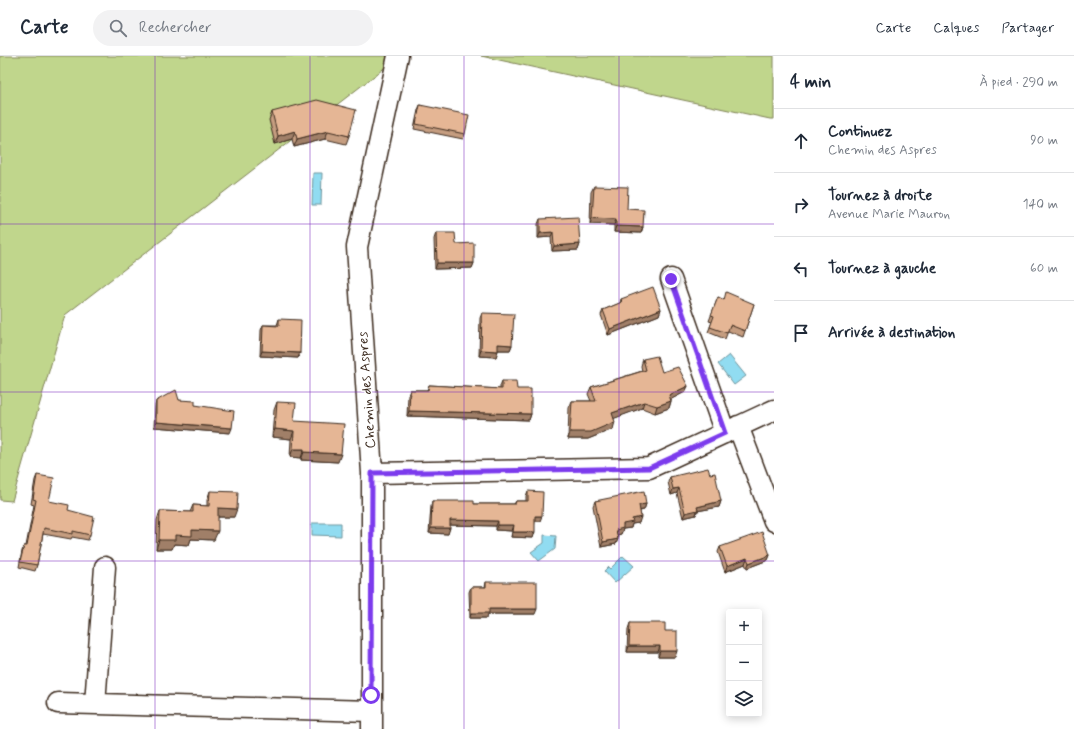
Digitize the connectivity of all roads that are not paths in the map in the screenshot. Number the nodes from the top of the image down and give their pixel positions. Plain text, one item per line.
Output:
1 (398, 56) edge
2 (671, 279) dead end
3 (774, 410) edge
4 (732, 430) junction
5 (372, 473) junction
6 (774, 521) edge
7 (105, 567) dead end
8 (58, 703) dead end
9 (95, 704) junction
10 (372, 720) edge

1 - 5 street, Chemin des Aspres
2 - 4 street
3 - 4 street
4 - 5 street
4 - 6 street
5 - 10 street, Chemin des Aspres
7 - 9 street
8 - 9 street
9 - 10 street

